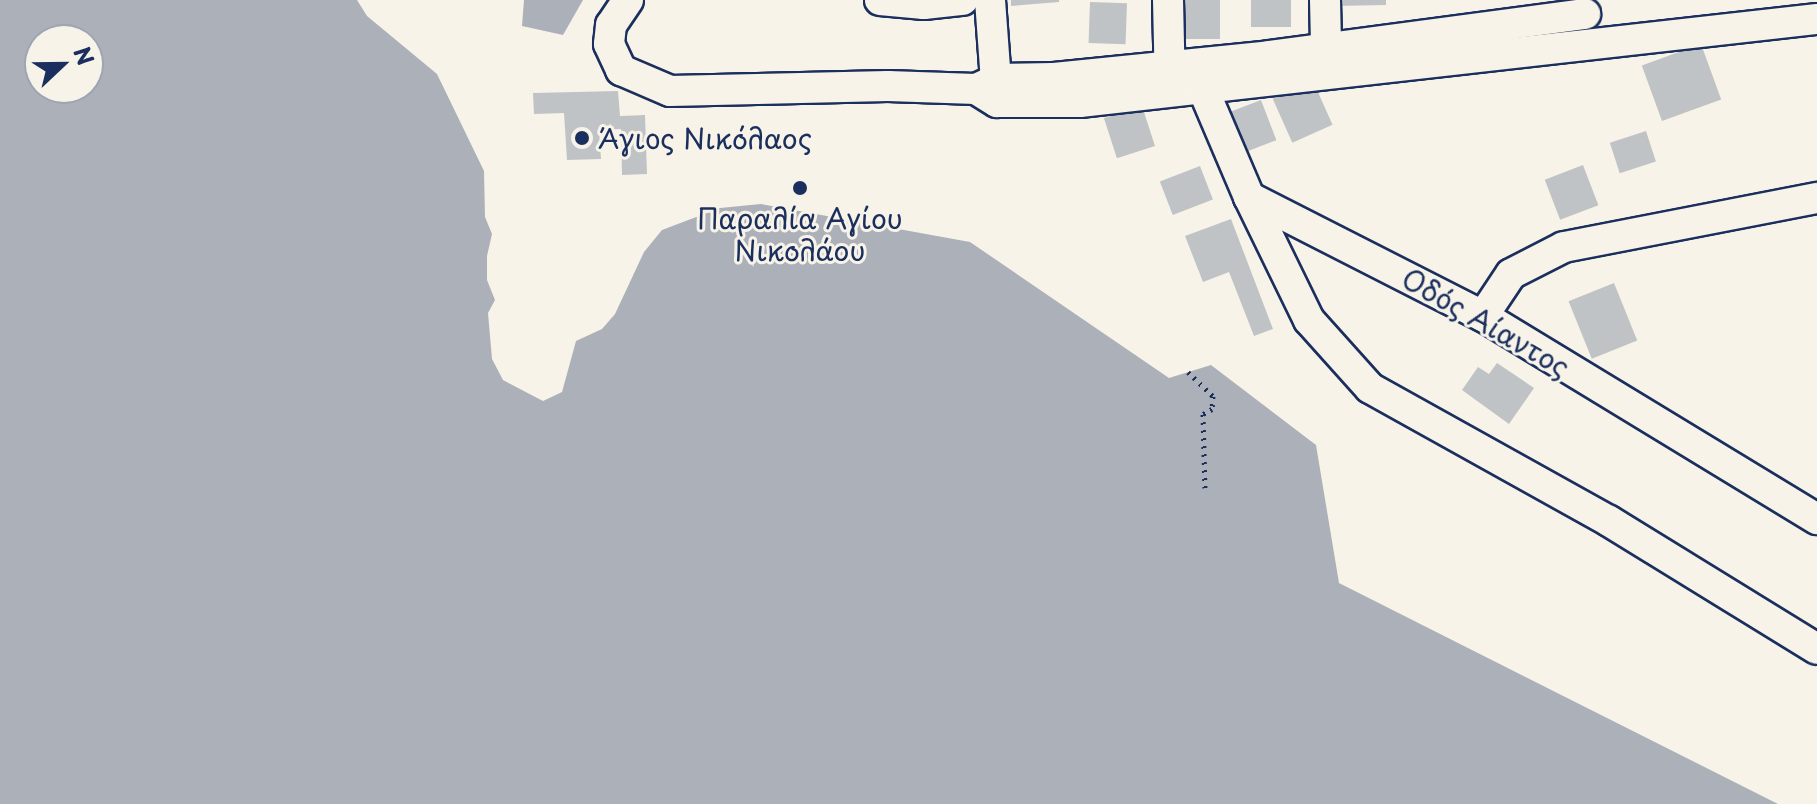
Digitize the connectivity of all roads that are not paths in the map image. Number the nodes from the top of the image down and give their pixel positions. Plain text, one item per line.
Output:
1 (628, 0) edge
2 (880, 0) edge
3 (963, 0) edge
4 (990, 0) edge
5 (1168, 0) edge
6 (1325, 0) edge
7 (1585, 14) dead end
8 (1817, 19) edge
9 (1326, 45) junction
10 (1170, 78) junction
11 (1203, 89) junction
12 (990, 90) junction
13 (1249, 197) junction
14 (1817, 198) edge
15 (1483, 316) junction
16 (1817, 519) edge
17 (1817, 649) edge

1 - 12 street
2 - 3 street
4 - 12 street
5 - 10 street
6 - 9 street
7 - 9 street
8 - 11 street
9 - 10 street
10 - 11 street
10 - 12 street
11 - 13 street
13 - 15 street, Οδός Αίαντος
13 - 17 street
14 - 15 street
15 - 16 street, Οδός Αίαντος

